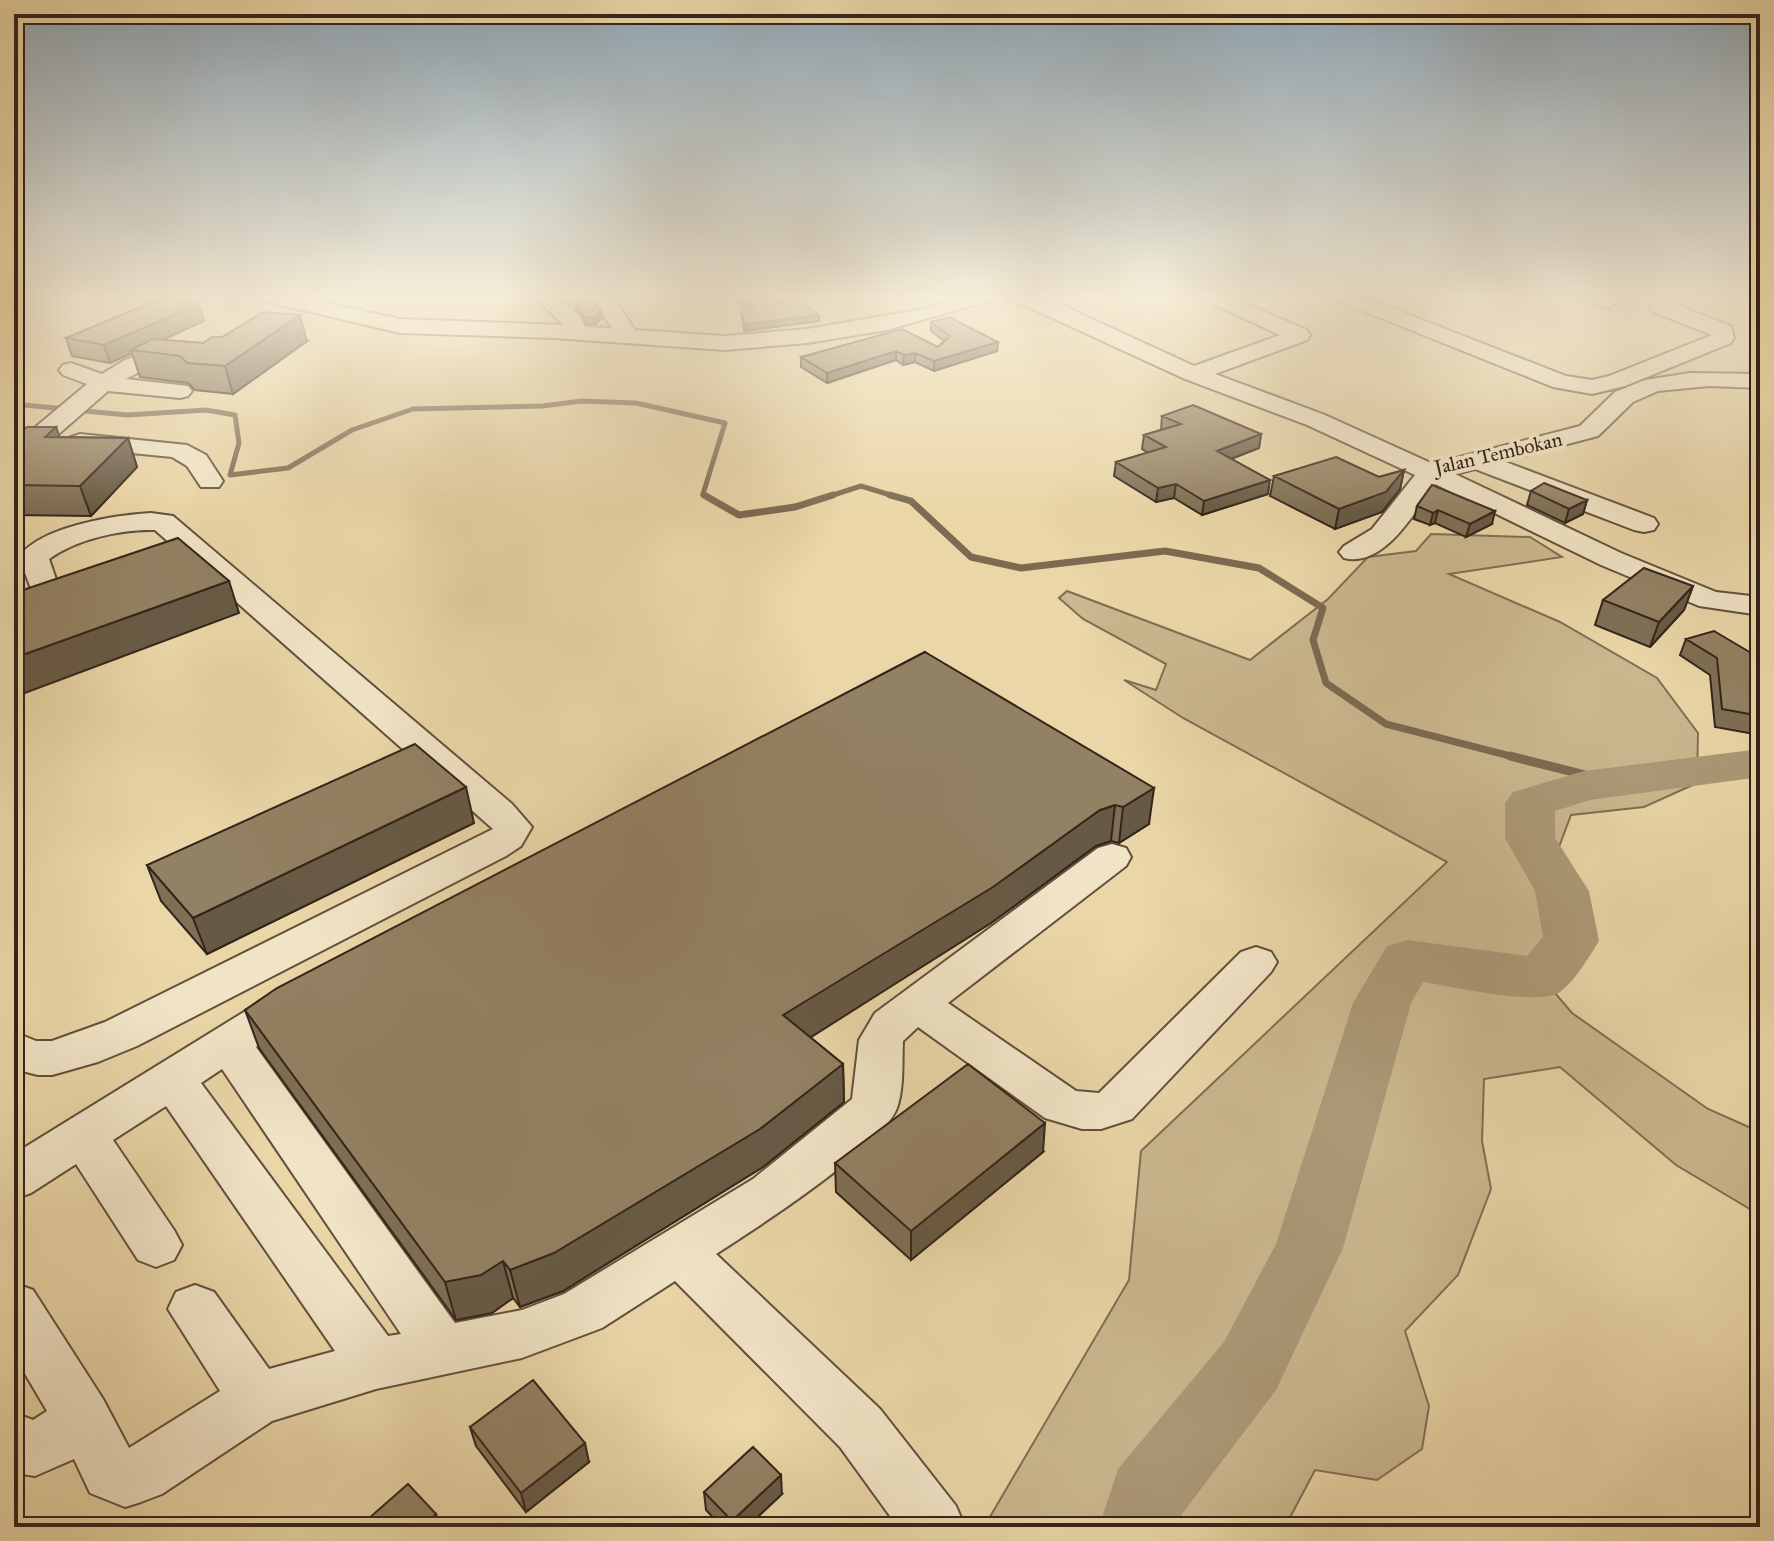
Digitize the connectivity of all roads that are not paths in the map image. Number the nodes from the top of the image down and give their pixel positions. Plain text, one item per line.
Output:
1 (134, 368) edge
2 (1180, 368) edge
3 (1210, 368) edge
4 (1525, 368) edge
5 (1649, 368) edge
6 (71, 370) dead end
7 (1193, 374) junction
8 (1760, 381) edge
9 (107, 384) junction
10 (180, 391) dead end
11 (34, 439) junction
12 (1380, 450) junction
13 (14, 459) edge
14 (1351, 459) dead end
15 (1479, 461) junction
16 (1431, 472) junction
17 (210, 481) dead end
18 (1644, 524) dead end
19 (1354, 552) dead end
20 (14, 599) edge
21 (1760, 606) edge
22 (1112, 857) dead end
23 (1256, 962) dead end
24 (331, 982) edge
25 (916, 1003) junction
26 (227, 1041) junction
27 (14, 1049) edge
28 (173, 1080) junction
29 (84, 1136) junction
30 (14, 1179) edge
31 (156, 1245) dead end
32 (680, 1252) junction
33 (14, 1307) edge
34 (195, 1309) dead end
35 (444, 1352) junction
36 (376, 1364) junction
37 (257, 1399) junction
38 (83, 1418) junction
39 (14, 1440) edge
40 (935, 1527) edge

1 - 9 street
2 - 7 street, Jalan Tembokan
3 - 7 street
4 - 5 street
6 - 9 street
7 - 12 street, Jalan Tembokan
8 - 15 street, Jalan Tembokan
9 - 10 street
9 - 11 street
11 - 13 street
11 - 17 street
12 - 14 street
12 - 16 street, Jalan Tembokan
15 - 16 street, Jalan Tembokan
15 - 18 street
16 - 19 street
16 - 21 street
20 - 27 street
22 - 25 street
23 - 25 street
24 - 26 street
25 - 32 street
26 - 28 street
26 - 35 street
28 - 29 street
28 - 36 street
29 - 30 street
29 - 31 street
32 - 35 street
32 - 40 street
33 - 38 street
34 - 37 street
35 - 36 street
36 - 37 street
37 - 38 street
38 - 39 street

